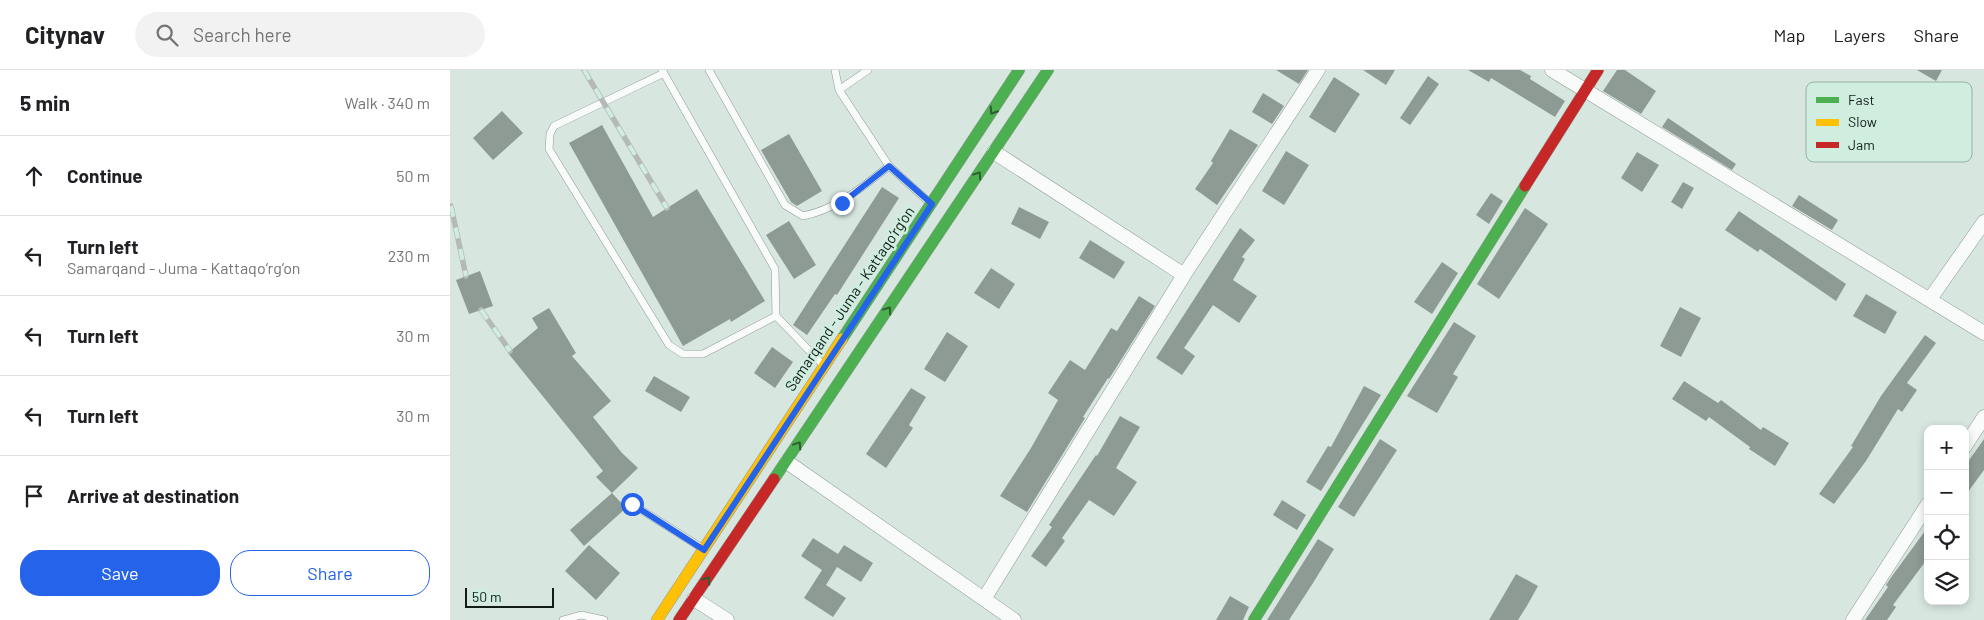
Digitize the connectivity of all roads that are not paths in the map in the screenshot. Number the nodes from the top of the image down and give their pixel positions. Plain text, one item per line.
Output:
1 (709, 70) edge
2 (835, 70) edge
3 (868, 70) edge
4 (1019, 70) edge
5 (1048, 70) edge
6 (1318, 70) edge
7 (1552, 70) edge
8 (1598, 70) edge
9 (663, 72) edge
10 (839, 90) junction
11 (1584, 90) junction
12 (994, 152) junction
13 (889, 166) junction
14 (932, 204) junction
15 (1984, 222) edge
16 (1184, 275) junction
17 (1930, 299) junction
18 (776, 316) junction
19 (1984, 333) edge
20 (823, 365) junction
21 (1984, 416) edge
22 (1969, 440) edge
23 (787, 462) junction
24 (632, 504) dead end
25 (1924, 510) edge
26 (704, 550) junction
27 (694, 599) junction
28 (984, 599) junction
29 (564, 620) edge
30 (601, 620) edge
31 (657, 620) edge
32 (679, 620) edge
33 (726, 620) edge
34 (1014, 620) edge
35 (1254, 620) edge
36 (1853, 620) edge

1 - 13 lane
2 - 10 lane
3 - 10 lane
4 -> 14 main road, Samarqand - Juma - Kattaqo‘rg‘on
5 - 12 main road
6 - 16 street
7 - 11 street
8 - 11 main road
9 - 18 lane
9 - 18 lane
10 - 13 lane
11 - 17 street
11 - 35 main road
12 - 16 street
23 -> 12 main road
13 - 14 lane
14 - 20 main road, Samarqand - Juma - Kattaqo‘rg‘on
15 - 17 street
16 - 28 street
17 - 19 street
18 - 20 lane
20 - 26 main road, Samarqand - Juma - Kattaqo‘rg‘on
21 - 22 street
27 -> 23 main road
23 - 28 street
24 - 26 lane
25 - 36 street
26 - 31 main road, Samarqand - Juma - Kattaqo‘rg‘on
27 - 32 main road
27 - 33 street
28 - 34 street
29 - 30 lane

